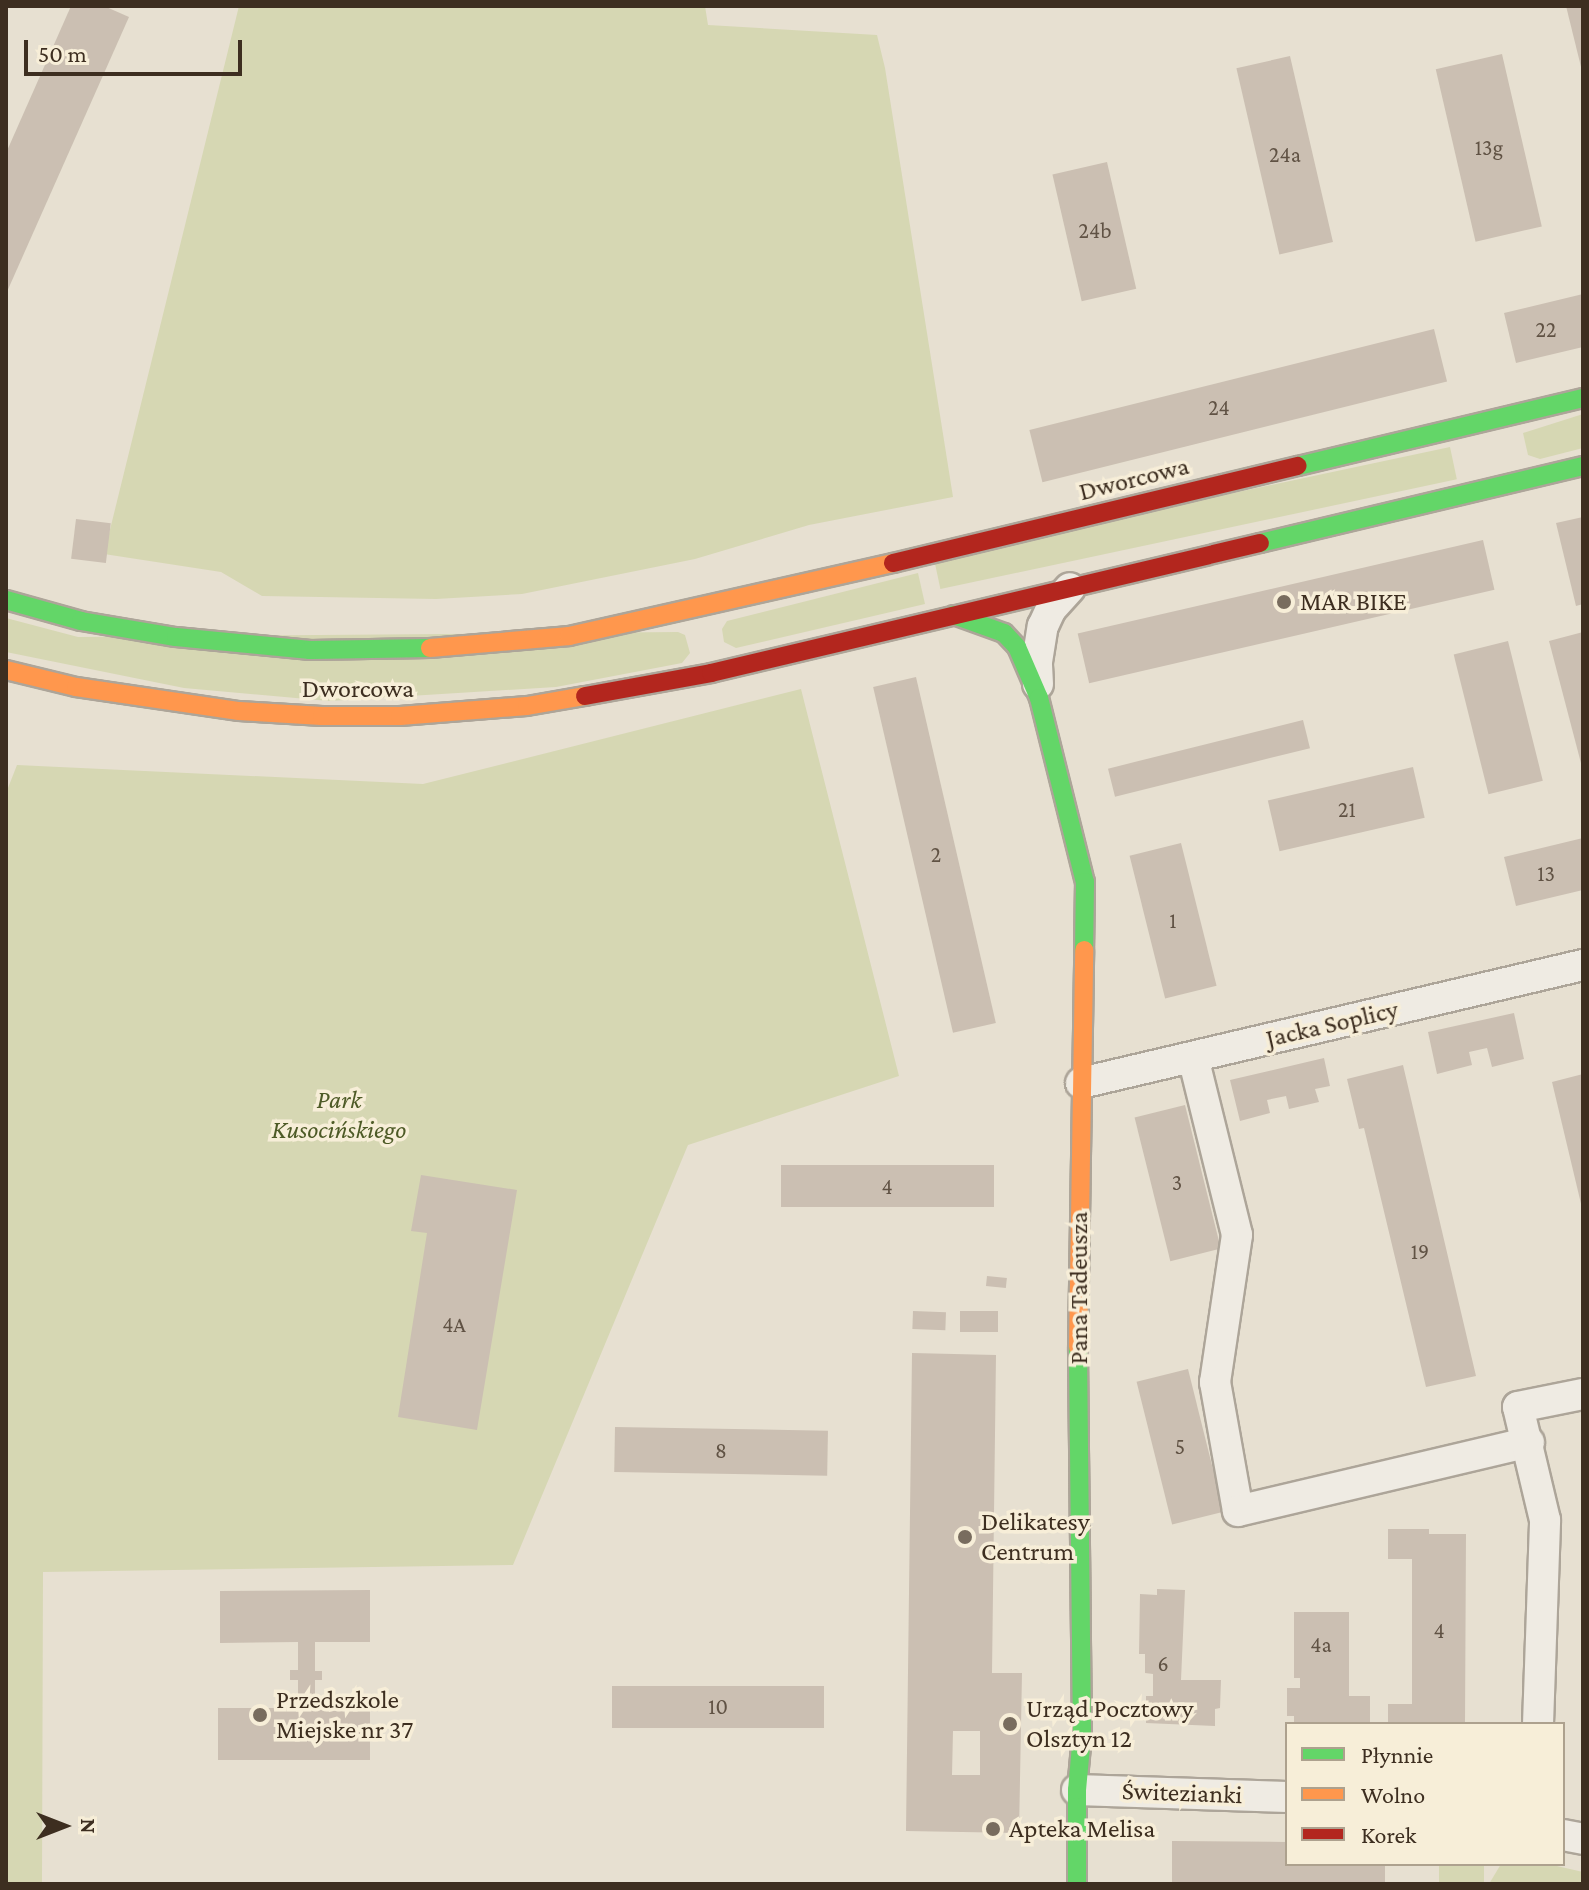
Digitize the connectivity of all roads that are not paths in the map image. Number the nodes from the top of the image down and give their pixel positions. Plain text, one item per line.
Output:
1 (1583, 398) edge
2 (1583, 466) edge
3 (1070, 588) junction
4 (6, 600) edge
5 (954, 615) junction
6 (6, 670) edge
7 (1039, 698) junction
8 (1583, 965) edge
9 (1193, 1057) junction
10 (1081, 1083) junction
11 (1583, 1394) edge
12 (1529, 1442) junction
13 (1538, 1722) edge
14 (1077, 1790) junction
15 (1285, 1797) edge
16 (1077, 1884) edge

1 - 4 street, Dworcowa
2 - 3 street, Dworcowa
3 - 5 street, Dworcowa
3 - 7 street, Pana Tadeusza
5 - 6 street, Dworcowa
5 - 7 street, Pana Tadeusza
7 - 10 street, Pana Tadeusza
8 - 9 street, Jacka Soplicy
9 - 10 street, Jacka Soplicy
9 - 12 street
10 - 14 street, Pana Tadeusza
11 - 12 street
12 - 13 street
14 - 15 street, Świtezianki
14 - 16 street, Pana Tadeusza

